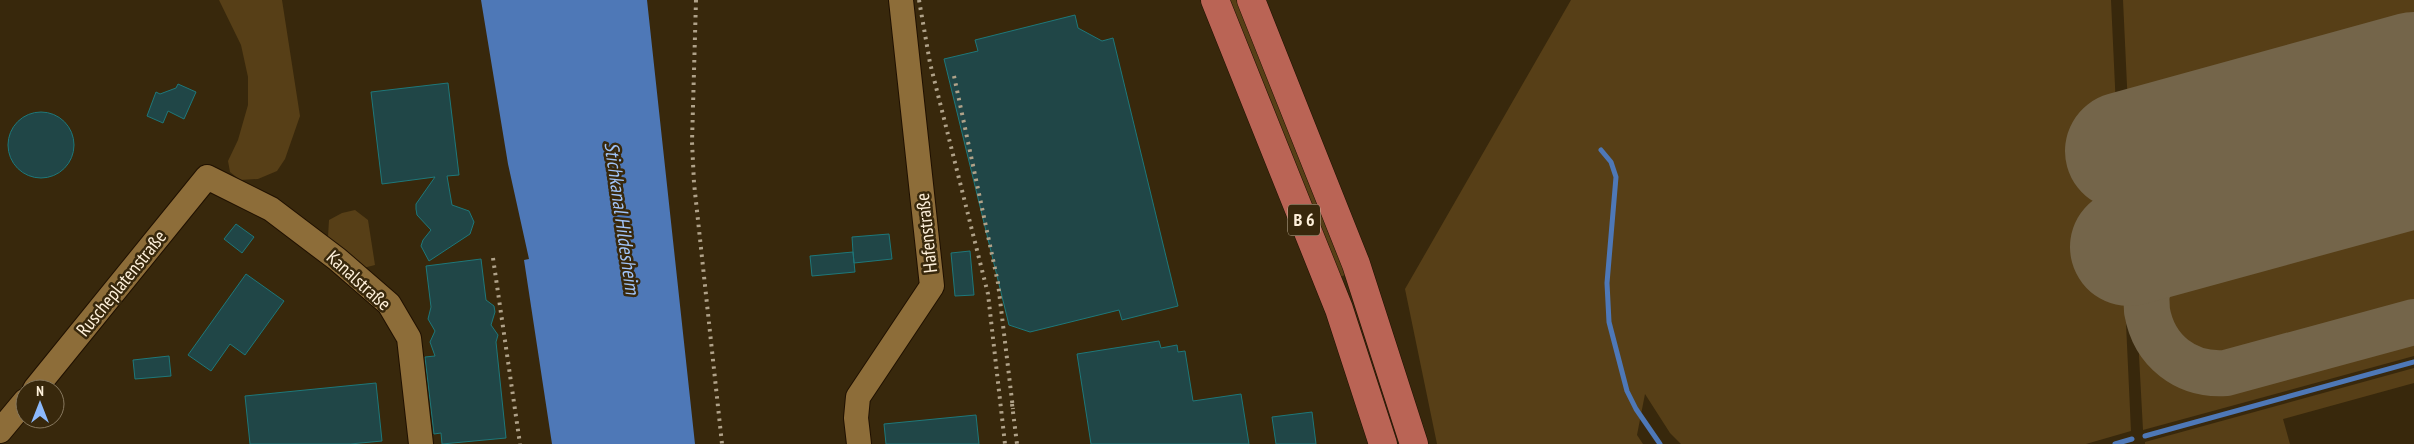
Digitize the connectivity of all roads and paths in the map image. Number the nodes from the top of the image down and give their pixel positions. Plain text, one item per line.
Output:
1 (901, 0) edge
2 (1215, 0) edge
3 (1251, 0) edge
4 (207, 177) joint
5 (43, 379) edge
6 (15, 413) edge
7 (0, 431) edge
8 (421, 444) edge
9 (859, 444) edge
10 (1383, 444) edge
11 (1414, 444) edge

1 - 9 street, Hafenstraße
2 - 10 main road, B 6
3 - 11 main road, B 6
4 - 5 street, Ruscheplatenstraße
4 - 8 street, Kanalstraße
6 - 7 street

